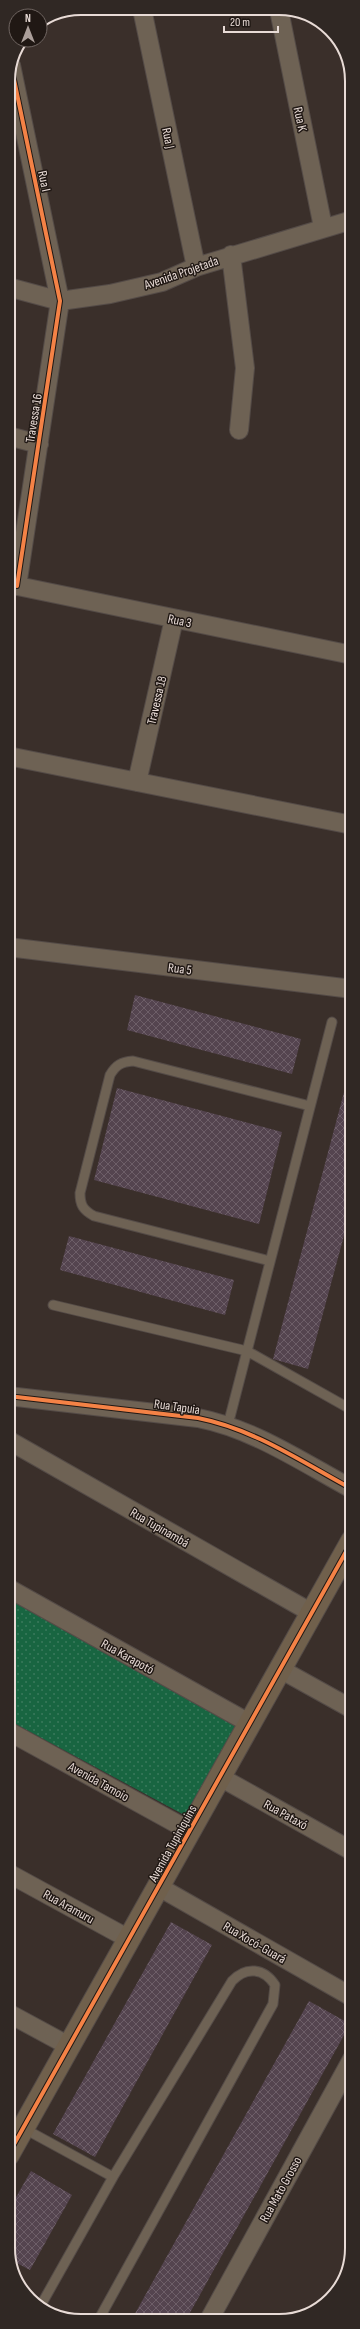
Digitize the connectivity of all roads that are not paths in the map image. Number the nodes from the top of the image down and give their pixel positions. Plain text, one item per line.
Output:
1 (143, 15) edge
2 (280, 15) edge
3 (15, 84) edge
4 (345, 222) edge
5 (323, 227) junction
6 (231, 256) junction
7 (196, 267) junction
8 (15, 290) edge
9 (60, 301) junction
10 (239, 430) dead end
11 (15, 438) edge
12 (39, 444) junction
13 (15, 574) edge
14 (15, 585) edge
15 (174, 619) junction
16 (345, 654) edge
17 (15, 757) edge
18 (137, 782) junction
19 (345, 824) edge
20 (15, 948) edge
21 (345, 988) edge
22 (332, 1022) dead end
23 (310, 1106) junction
24 (270, 1260) junction
25 (53, 1305) dead end
26 (247, 1351) junction
27 (15, 1397) edge
28 (345, 1406) edge
29 (228, 1421) junction
30 (15, 1444) edge
31 (345, 1484) edge
32 (345, 1566) edge
33 (15, 1592) edge
34 (312, 1613) junction
35 (280, 1669) junction
36 (345, 1705) edge
37 (249, 1724) junction
38 (15, 1734) edge
39 (220, 1778) junction
40 (190, 1832) junction
41 (345, 1847) edge
42 (15, 1877) edge
43 (159, 1887) junction
44 (129, 1939) junction
45 (345, 1993) edge
46 (15, 2017) edge
47 (69, 2046) junction
48 (345, 2072) edge
49 (23, 2128) junction
50 (15, 2142) edge
51 (113, 2177) junction
52 (43, 2302) edge
53 (102, 2314) edge
54 (212, 2314) edge

1 - 7 street, Rua J
2 - 5 street, Rua K
3 - 9 street, Rua I
4 - 5 street, Avenida Projetada
5 - 6 street, Avenida Projetada
6 - 7 street, Avenida Projetada
6 - 10 street
7 - 9 street, Avenida Projetada
8 - 9 street, Avenida Projetada
9 - 12 street, Travessa 16
11 - 12 street
12 - 13 street, Travessa 16
14 - 15 street, Rua 3
15 - 16 street, Rua 3
15 - 18 street, Travessa 18
17 - 18 street
18 - 19 street
20 - 21 street, Rua 5
22 - 23 lane
23 - 24 lane
23 - 24 lane
24 - 26 lane
25 - 26 lane
26 - 28 lane
26 - 29 lane
27 - 29 street, Rua Tapuia
29 - 31 street, Rua Tapuia
30 - 34 street, Rua Tupinambá
32 - 34 street, Avenida Tupiniquins
33 - 37 street, Rua Karapotó
34 - 35 street, Avenida Tupiniquins
35 - 36 street
35 - 37 street, Avenida Tupiniquins
37 - 39 street, Avenida Tupiniquins
38 - 40 street, Avenida Tamoio
39 - 40 street, Avenida Tupiniquins
39 - 41 street, Rua Pataxó
40 - 43 street, Avenida Tupiniquins
42 - 44 street, Rua Aramuru
43 - 44 street, Avenida Tupiniquins
43 - 45 street, Rua Xocó-Guará
44 - 47 street, Avenida Tupiniquins
46 - 47 street
47 - 49 street, Avenida Tupiniquins
48 - 54 street, Rua Mato Grosso
49 - 50 street, Avenida Tupiniquins
49 - 51 lane
51 - 52 lane
51 - 53 lane

